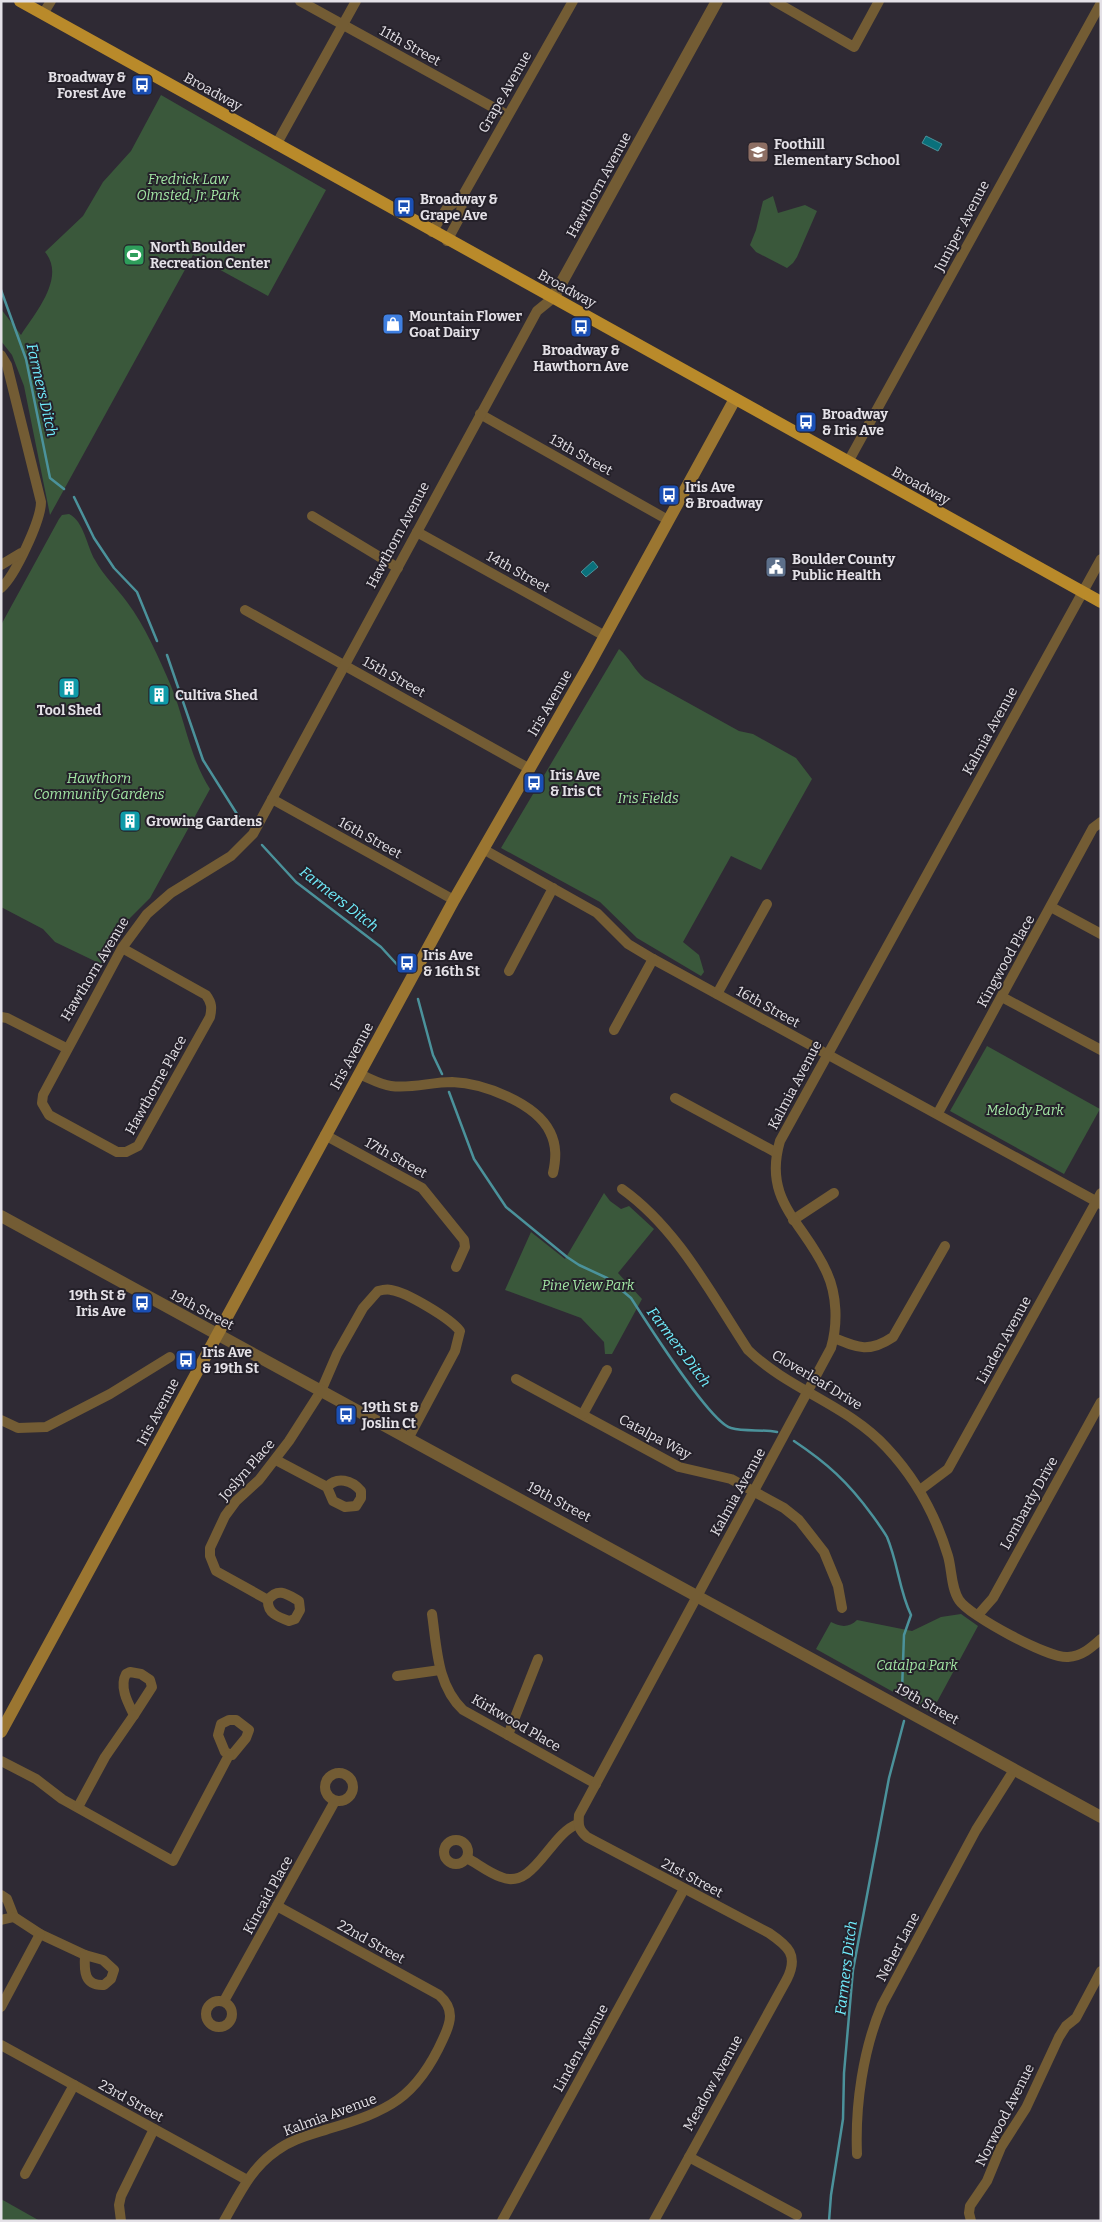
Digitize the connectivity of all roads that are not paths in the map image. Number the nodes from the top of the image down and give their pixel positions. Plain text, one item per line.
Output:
1 (20, 1) edge
2 (51, 1) edge
3 (300, 1) edge
4 (356, 1) edge
5 (573, 1) edge
6 (717, 1) edge
7 (774, 1) edge
8 (879, 1) edge
9 (1101, 3) edge
10 (43, 14) junction
11 (343, 25) junction
12 (507, 115) junction
13 (276, 145) junction
14 (462, 197) junction
15 (432, 232) junction
16 (447, 241) junction
17 (553, 298) junction
18 (1, 355) edge
19 (735, 399) junction
20 (480, 414) junction
21 (848, 462) junction
22 (312, 516) dead end
23 (668, 520) junction
24 (417, 532) junction
25 (22, 553) junction
26 (1101, 559) edge
27 (1, 565) edge
28 (398, 568) junction
29 (1, 588) edge
30 (1084, 593) junction
31 (1101, 602) edge
32 (245, 610) dead end
33 (605, 636) junction
34 (344, 666) junction
35 (530, 769) junction
36 (272, 799) junction
37 (1099, 822) edge
38 (483, 849) junction
39 (554, 888) junction
40 (454, 900) junction
41 (767, 904) dead end
42 (1051, 907) junction
43 (1101, 934) edge
44 (122, 948) junction
45 (653, 959) junction
46 (508, 971) dead end
47 (716, 994) junction
48 (1002, 997) junction
49 (1, 1017) edge
50 (614, 1030) dead end
51 (66, 1048) junction
52 (1101, 1050) edge
53 (827, 1055) junction
54 (359, 1074) junction
55 (675, 1098) dead end
56 (938, 1113) junction
57 (325, 1135) junction
58 (777, 1153) junction
59 (553, 1173) dead end
60 (622, 1189) dead end
61 (834, 1193) dead end
62 (1099, 1199) edge
63 (1, 1216) edge
64 (793, 1220) junction
65 (945, 1246) dead end
66 (456, 1267) dead end
67 (217, 1334) junction
68 (834, 1338) junction
69 (170, 1357) dead end
70 (607, 1370) dead end
71 (516, 1378) dead end
72 (321, 1391) junction
73 (808, 1391) junction
74 (1101, 1402) edge
75 (583, 1414) junction
76 (1, 1420) edge
77 (408, 1439) junction
78 (276, 1460) junction
79 (326, 1488) dead end
80 (920, 1490) junction
81 (754, 1491) junction
82 (697, 1595) junction
83 (268, 1600) dead end
84 (842, 1608) dead end
85 (432, 1614) dead end
86 (978, 1615) junction
87 (1101, 1640) edge
88 (538, 1659) dead end
89 (440, 1670) junction
90 (397, 1676) dead end
91 (134, 1714) dead end
92 (1, 1732) edge
93 (508, 1735) junction
94 (229, 1755) dead end
95 (1, 1761) edge
96 (1014, 1770) junction
97 (596, 1784) junction
98 (335, 1801) dead end
99 (78, 1807) junction
100 (1101, 1817) edge
101 (578, 1824) junction
102 (467, 1858) dead end
103 (684, 1889) junction
104 (1, 1895) edge
105 (277, 1906) junction
106 (14, 1917) junction
107 (1, 1920) edge
108 (40, 1934) junction
109 (85, 1955) dead end
110 (792, 1957) joint
111 (1101, 1971) edge
112 (224, 2002) dead end
113 (448, 2006) joint
114 (1, 2007) edge
115 (1, 2045) edge
116 (74, 2085) junction
117 (154, 2129) junction
118 (857, 2154) dead end
119 (689, 2157) junction
120 (25, 2174) dead end
121 (247, 2180) junction
122 (798, 2215) dead end
123 (121, 2221) edge
124 (224, 2221) edge
125 (502, 2221) edge
126 (654, 2221) edge
127 (971, 2221) edge

1 - 10 main road, Broadway
2 - 10 street
3 - 11 street, 11th Street
4 - 11 street
5 - 12 street, Grape Avenue
6 - 17 street, Hawthorn Avenue
7 - 8 street
9 - 21 street, Juniper Avenue
10 - 13 main road, Broadway
11 - 12 street, 11th Street
11 - 13 street
12 - 14 street, Grape Avenue
13 - 15 main road, Broadway
14 - 15 street, Grape Avenue
14 - 16 street, Grape Avenue
15 - 16 main road, Broadway
16 - 17 main road, Broadway
17 - 19 main road, Broadway
17 - 20 street, Hawthorn Avenue
18 - 25 street
19 - 21 main road, Broadway
19 - 23 main road, Iris Avenue
20 - 23 street, 13th Street
20 - 24 street, Hawthorn Avenue
21 - 30 main road, Broadway
22 - 28 street
23 - 33 main road, Iris Avenue
24 - 28 street, Hawthorn Avenue
24 - 33 street, 14th Street
25 - 27 street
25 - 29 street
26 - 30 street, Kalmia Avenue
28 - 34 street, Hawthorn Avenue
30 - 31 main road, Broadway
30 - 53 street, Kalmia Avenue
32 - 34 street, 15th Street
33 - 35 main road, Iris Avenue
34 - 35 street, 15th Street
34 - 36 street, Hawthorn Avenue
35 - 38 main road, Iris Avenue
36 - 40 street, 16th Street
36 - 44 street, Hawthorn Avenue
37 - 42 street, Kingwood Place
38 - 39 street, 16th Street
38 - 40 main road, Iris Avenue
39 - 45 street, 16th Street
39 - 46 street
40 - 54 main road, Iris Avenue
41 - 47 street
42 - 43 street
42 - 48 street, Kingwood Place
44 - 51 street, Hawthorn Avenue
44 - 51 street, Hawthorne Place
45 - 47 street, 16th Street
45 - 50 street
47 - 53 street, 16th Street
48 - 52 street
48 - 56 street, Kingwood Place
49 - 51 street
53 - 56 street, 16th Street
53 - 58 street, Kalmia Avenue
54 - 57 main road, Iris Avenue
54 - 59 street
55 - 58 street
56 - 62 street, 16th Street
57 - 66 street, 17th Street
57 - 67 main road, Iris Avenue
58 - 64 street, Kalmia Avenue
60 - 73 street, Cloverleaf Drive
61 - 64 street
62 - 80 street, Linden Avenue
63 - 67 street, 19th Street
64 - 68 street, Kalmia Avenue
65 - 68 street
67 - 72 street, 19th Street
67 - 92 main road, Iris Avenue
68 - 73 street, Kalmia Avenue
69 - 76 street
70 - 75 street
71 - 75 street, Catalpa Way
72 - 77 street, 19th Street
72 - 77 street, Joslyn Place
72 - 78 street, Joslyn Place
73 - 80 street, Cloverleaf Drive
73 - 81 street, Kalmia Avenue
74 - 86 street, Lombardy Drive
75 - 81 street, Catalpa Way
77 - 82 street, 19th Street
78 - 79 street
78 - 83 street, Joslyn Place
80 - 86 street, Cloverleaf Drive
81 - 82 street, Kalmia Avenue
81 - 84 street, Catalpa Way
82 - 96 street, 19th Street
82 - 97 street, Kalmia Avenue
85 - 89 street, Kirkwood Place
86 - 87 street, Cloverleaf Drive
88 - 93 street
89 - 90 street
89 - 93 street, Kirkwood Place
91 - 99 street
93 - 97 street, Kirkwood Place
94 - 99 street
95 - 99 street
96 - 100 street, 19th Street
96 - 118 street, Neher Lane
97 - 101 street, Kalmia Avenue
98 - 105 street, Kincaid Place
101 - 102 street
101 - 103 street, 21st Street
103 - 110 street, 21st Street
103 - 125 street, Linden Avenue
104 - 106 street
105 - 112 street, Kincaid Place
105 - 113 street, 22nd Street
106 - 107 street
106 - 108 street
108 - 109 street
108 - 114 street
110 - 119 street, Meadow Avenue
111 - 127 street, Norwood Avenue
113 - 121 street, Kalmia Avenue
115 - 116 street, 23rd Street
116 - 117 street, 23rd Street
116 - 120 street
117 - 121 street, 23rd Street
117 - 123 street
119 - 122 street
119 - 126 street, Meadow Avenue
121 - 124 street, Kalmia Avenue

